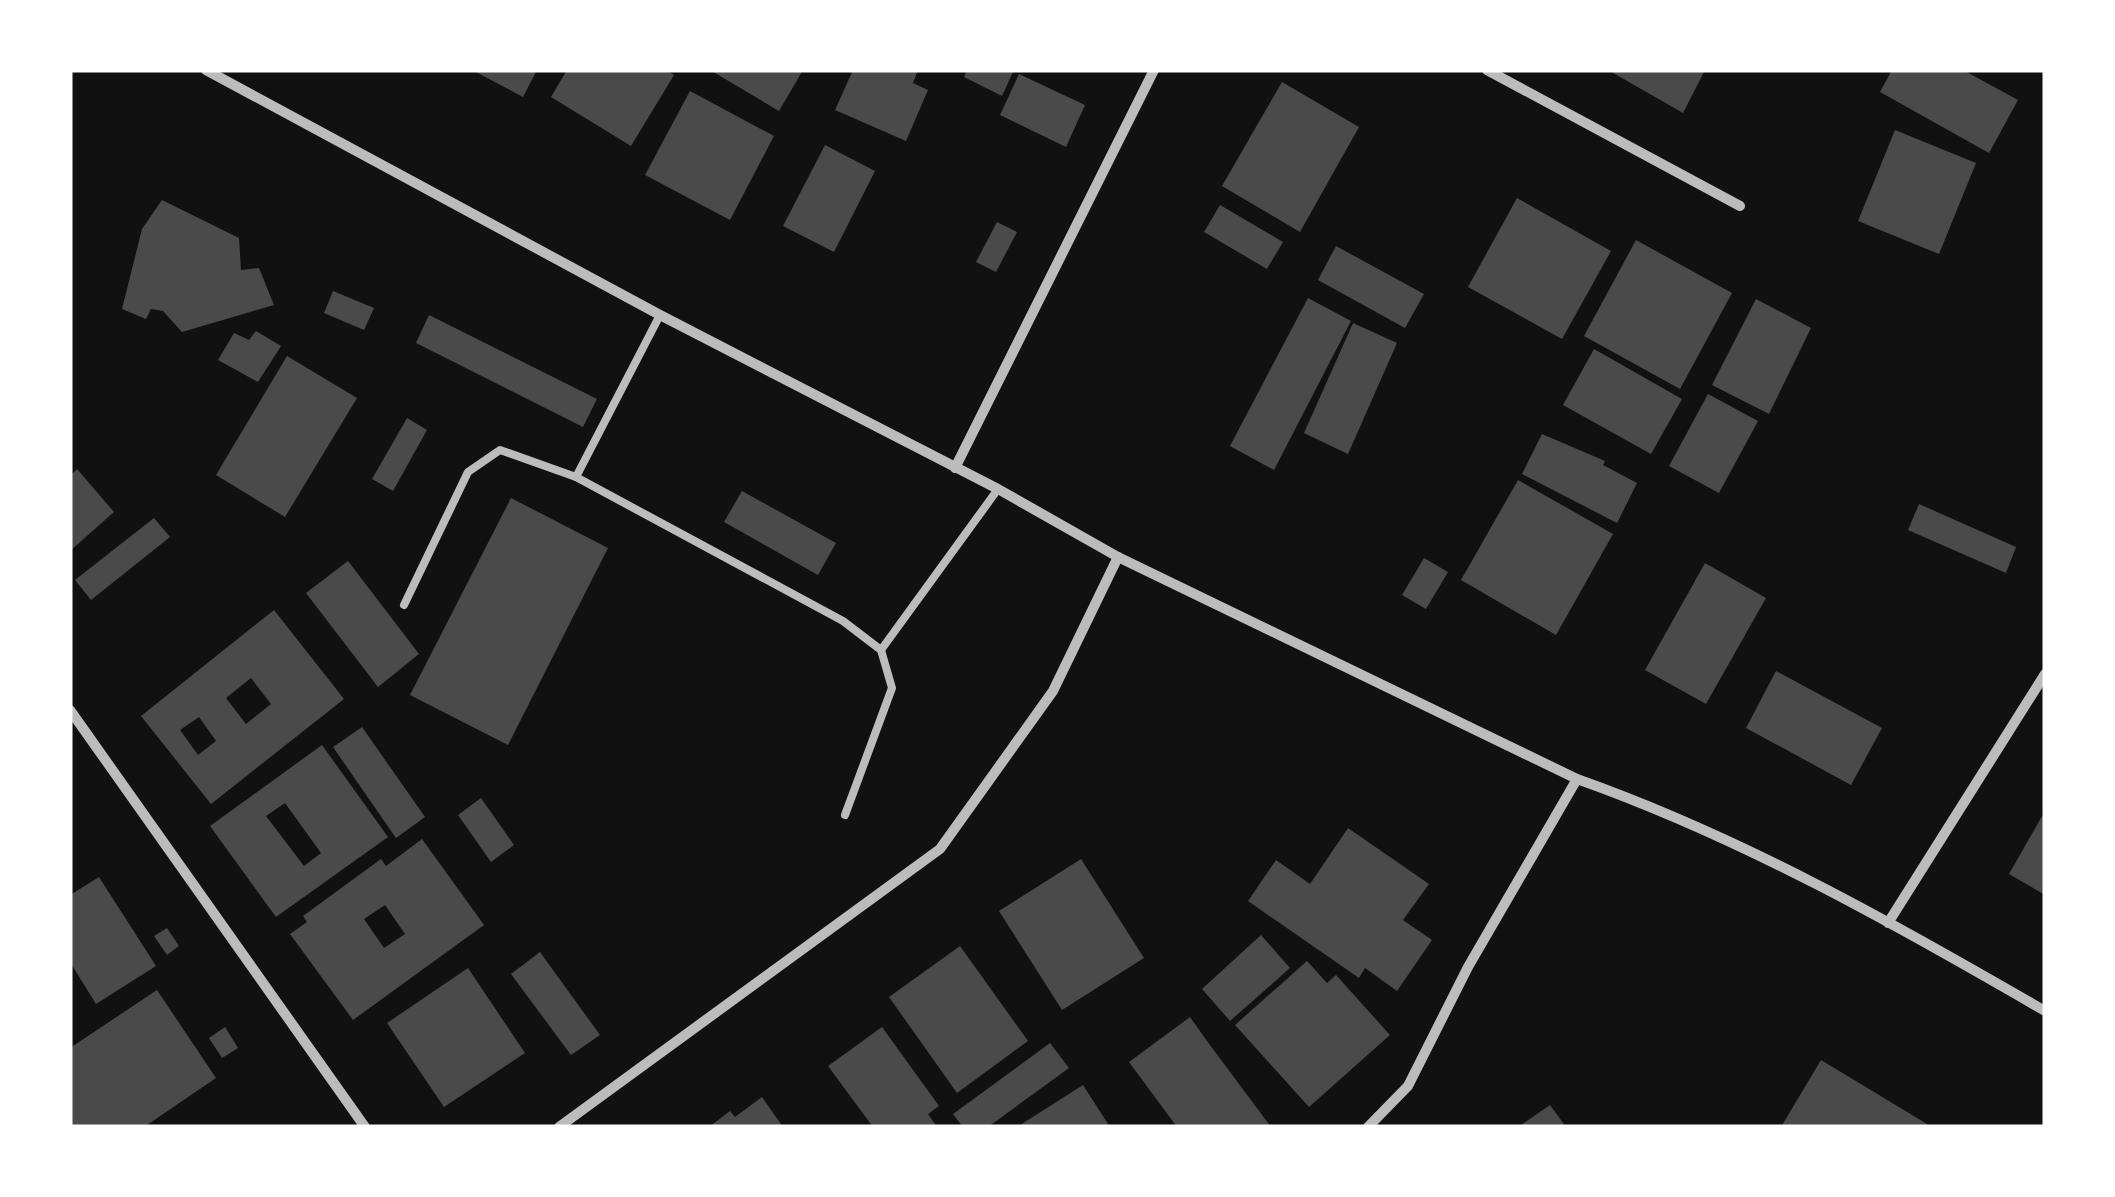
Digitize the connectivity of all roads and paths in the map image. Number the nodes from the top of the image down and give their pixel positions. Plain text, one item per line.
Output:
1 (206, 70) edge
2 (1154, 70) edge
3 (1488, 70) edge
4 (1740, 206) dead end
5 (660, 315) junction
6 (955, 468) junction
7 (576, 477) junction
8 (998, 488) junction
9 (1118, 557) junction
10 (404, 604) dead end
11 (881, 650) junction
12 (2045, 674) edge
13 (70, 710) edge
14 (1577, 778) junction
15 (845, 815) dead end
16 (1888, 923) junction
17 (2045, 1012) edge
18 (365, 1127) edge
19 (560, 1127) edge
20 (1368, 1127) edge

1 - 5 street
2 - 6 street
3 - 4 street
5 - 6 street
5 - 7 lane
6 - 8 street
7 - 10 lane
7 - 11 lane
8 - 9 street
8 - 11 lane
9 - 14 street
9 - 19 street
11 - 15 lane
12 - 16 street
13 - 18 street
14 - 16 street
14 - 20 street
16 - 17 street

